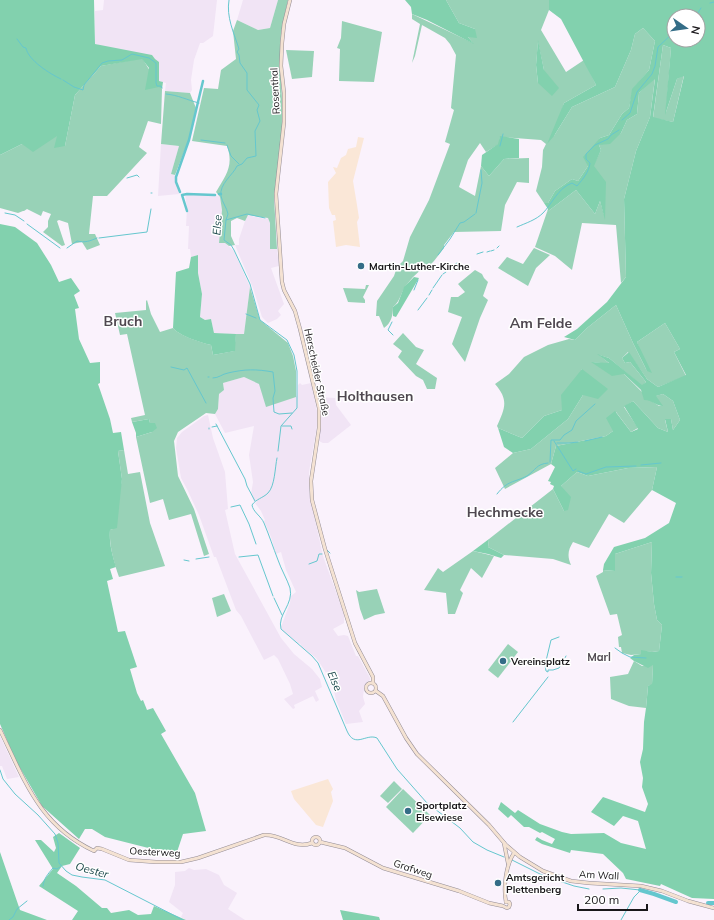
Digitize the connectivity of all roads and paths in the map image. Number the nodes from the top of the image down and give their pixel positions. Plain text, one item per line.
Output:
1 (290, 0) edge
2 (284, 128) joint
3 (374, 684) junction
4 (376, 691) junction
5 (0, 730) edge
6 (262, 835) joint
7 (312, 842) junction
8 (320, 842) junction
9 (504, 842) junction
10 (514, 853) junction
11 (507, 858) junction
12 (508, 865) junction
13 (506, 902) junction
14 (503, 906) junction
15 (714, 908) edge

1 - 2 main road, Rosenthal
2 - 3 main road, Herscheider Straße
3 - 4 main road, Herscheider Straße
3 - 4 main road, Herscheider Straße
4 - 9 main road, Herscheider Straße
5 - 6 main road, Oesterweg
6 - 7 main road, Grafweg
7 - 8 main road, Grafweg
7 - 8 main road, Grafweg
8 - 14 main road, Grafweg
9 - 10 main road, Herscheider Straße
9 - 11 main road
10 - 11 main road
10 - 12 main road
10 - 15 main road, Am Wall
11 - 12 main road
12 - 13 main road
13 - 14 main road
13 - 14 main road

